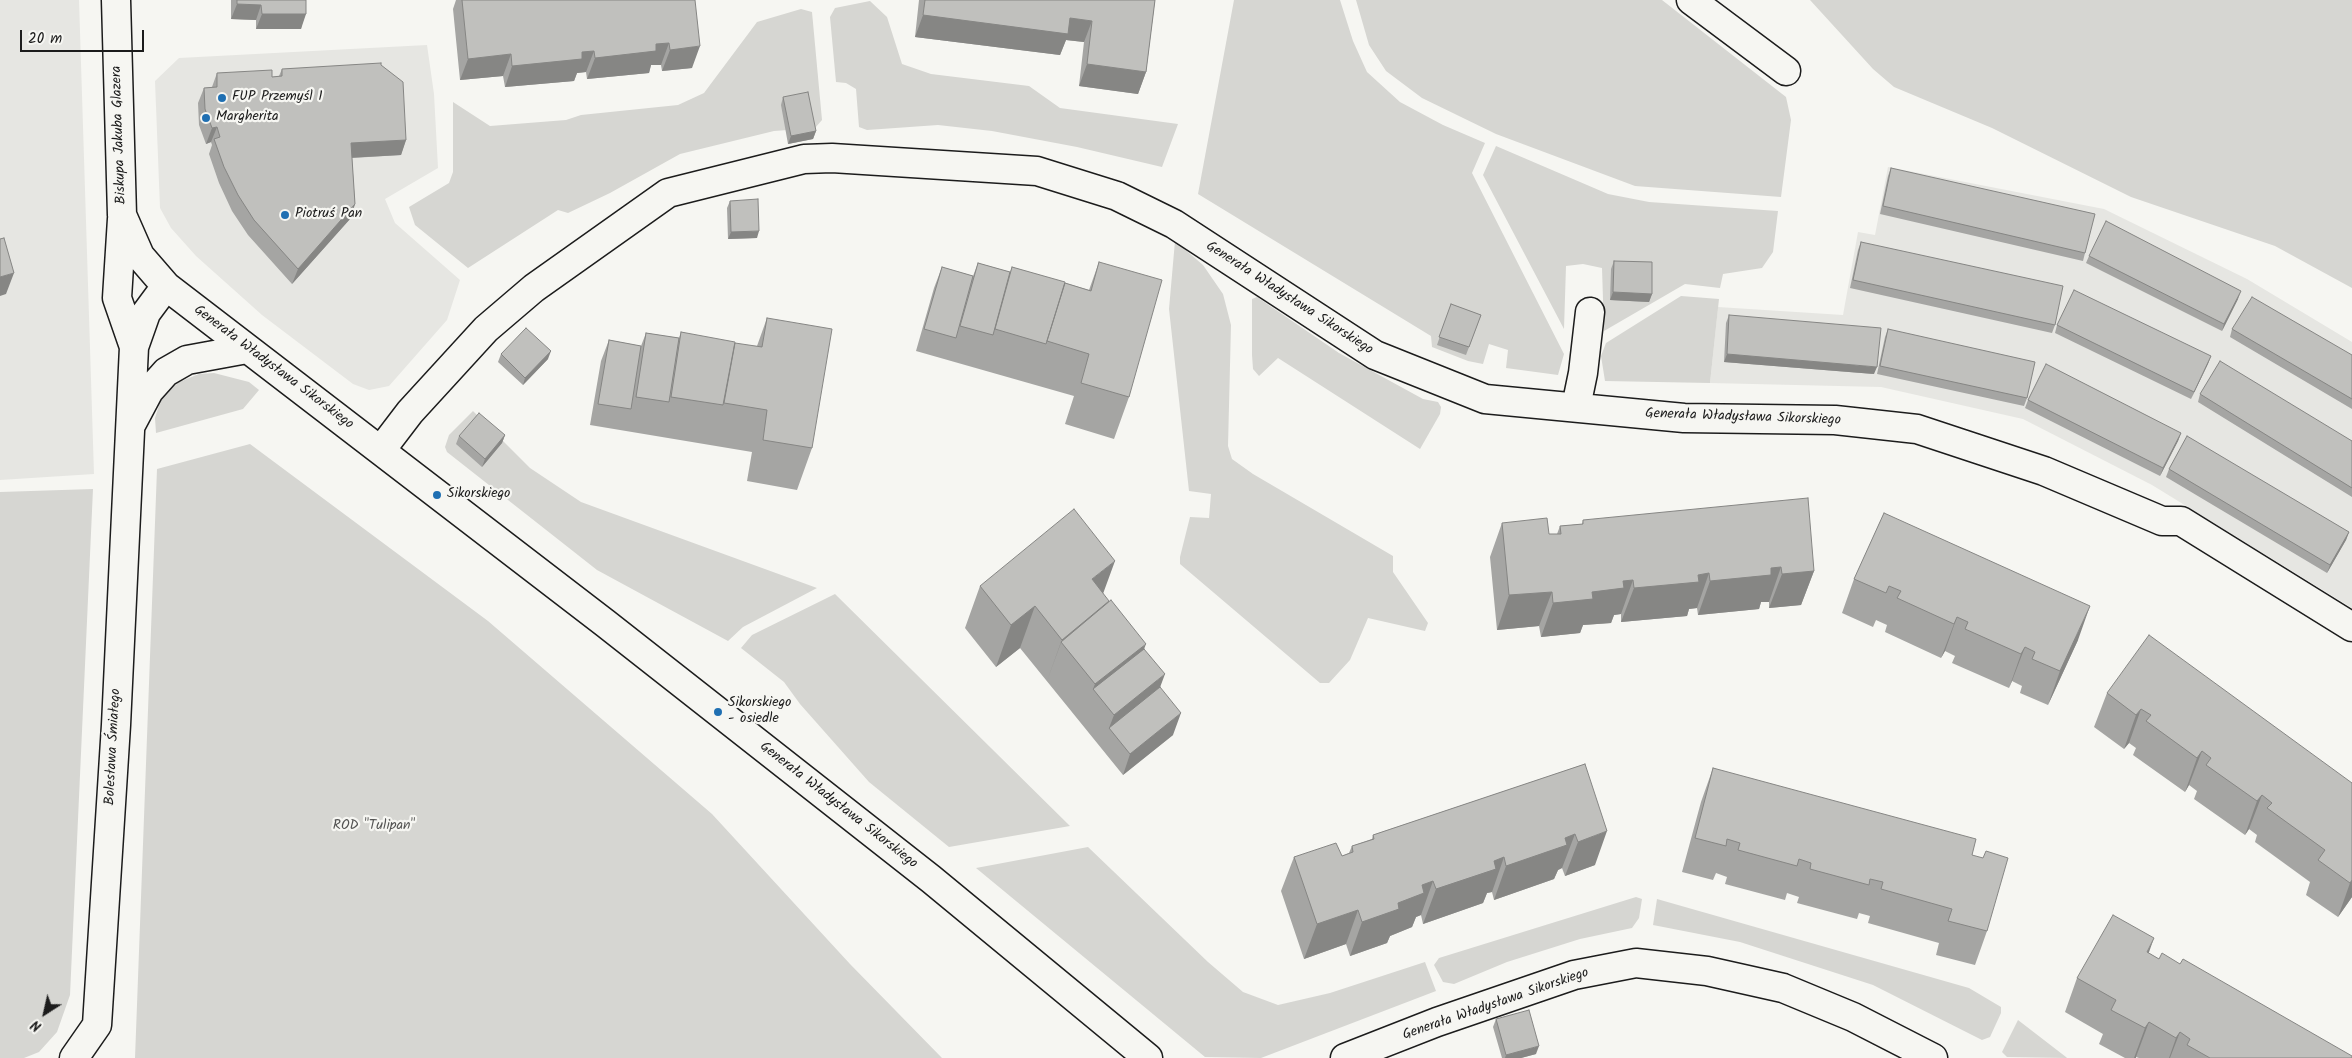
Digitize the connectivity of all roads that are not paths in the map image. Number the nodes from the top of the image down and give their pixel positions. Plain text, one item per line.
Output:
1 (116, 0) edge
2 (1691, 0) edge
3 (1786, 71) dead end
4 (122, 215) junction
5 (166, 286) junction
6 (1590, 312) dead end
7 (134, 346) junction
8 (247, 349) junction
9 (1576, 407) junction
10 (128, 429) junction
11 (381, 450) junction
12 (2352, 628) edge
13 (97, 1025) junction
14 (74, 1058) edge
15 (97, 1058) edge
16 (1148, 1058) edge
17 (1345, 1058) edge
18 (1933, 1058) edge

1 - 4 street, Biskupa Jakuba Glazera
2 - 3 street
4 - 5 street, Biskupa Jakuba Glazera
4 - 7 street, Bolesława Śmiałego
5 - 7 street, Bolesława Śmiałego
5 - 8 street, Generała Władysława Sikorskiego
6 - 9 street
7 - 10 street, Bolesława Śmiałego
8 - 10 street, Bolesława Śmiałego
8 - 11 street, Generała Władysława Sikorskiego
9 - 11 street, Generała Władysława Sikorskiego
9 - 12 street, Generała Władysława Sikorskiego
10 - 13 street, Bolesława Śmiałego
11 - 16 street, Generała Władysława Sikorskiego
13 - 14 street
13 - 15 street, Bolesława Śmiałego
17 - 18 street, Generała Władysława Sikorskiego

